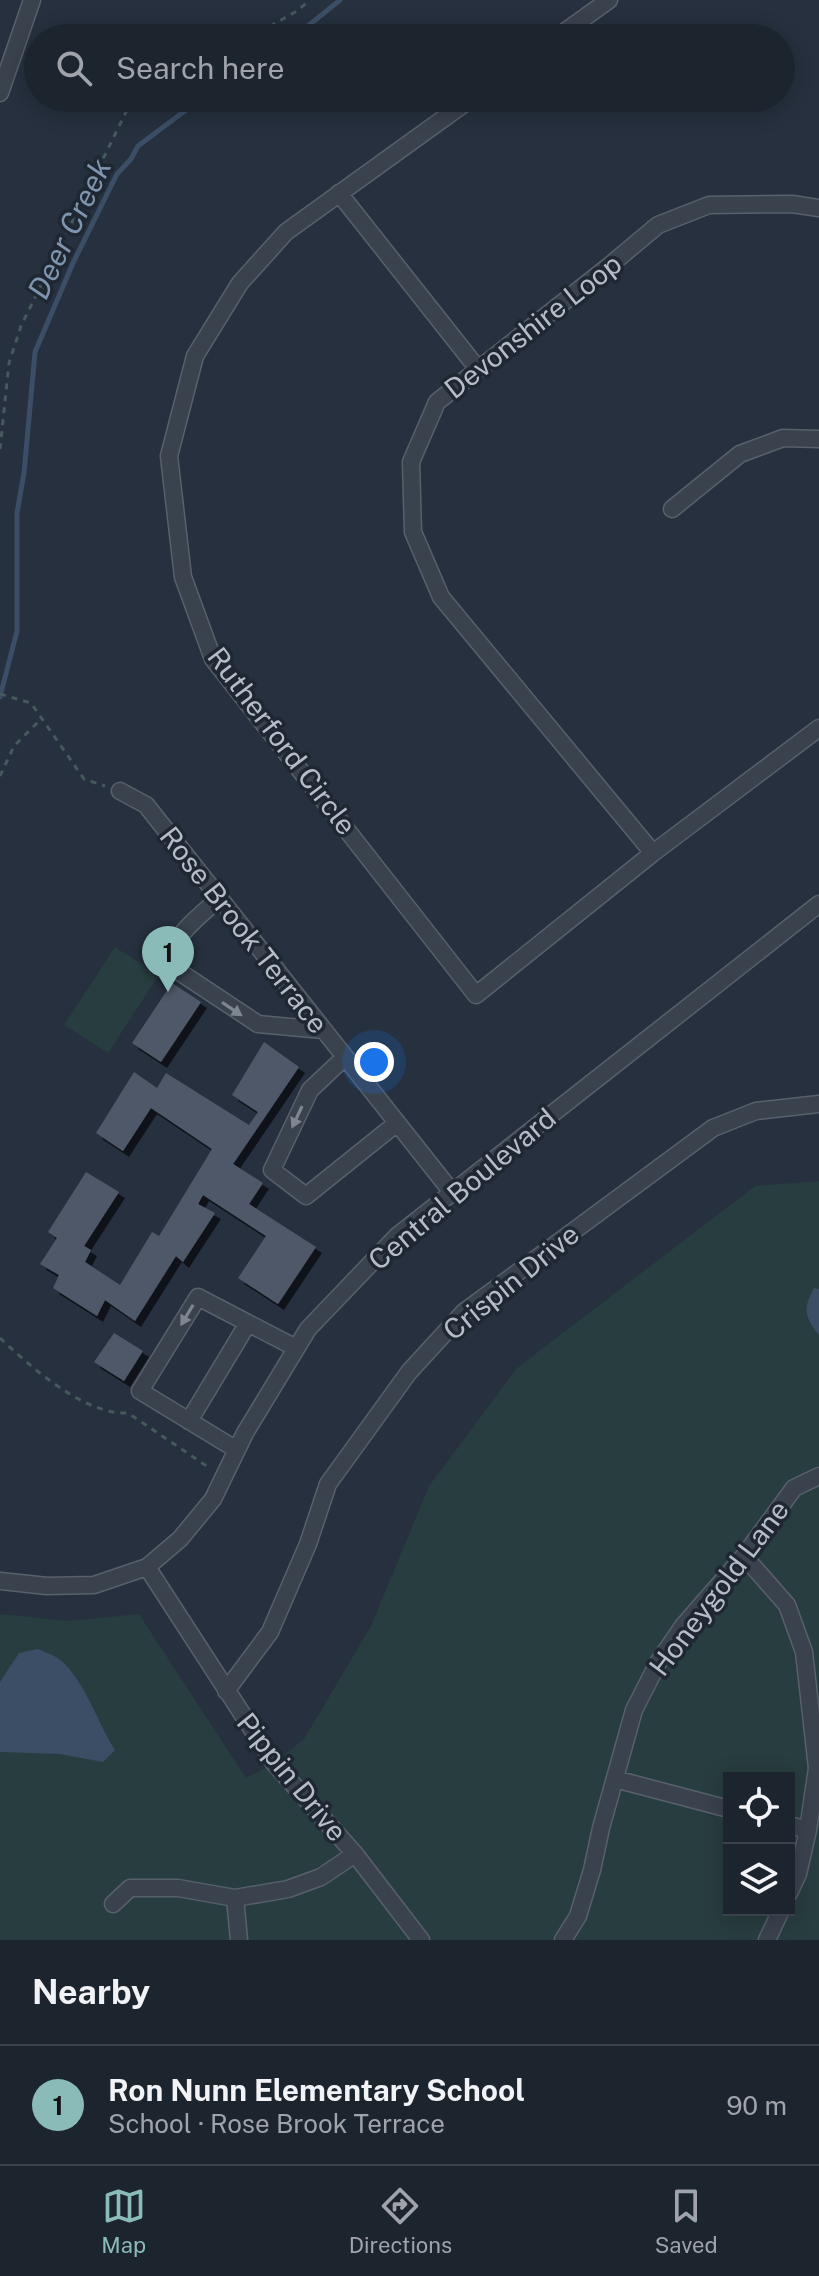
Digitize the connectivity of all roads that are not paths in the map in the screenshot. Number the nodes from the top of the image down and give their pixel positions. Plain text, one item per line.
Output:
1 (32, 0) edge
2 (609, 0) edge
3 (576, 24) edge
4 (0, 93) edge
5 (452, 112) edge
6 (339, 193) junction
7 (819, 208) edge
8 (478, 369) junction
9 (819, 439) edge
10 (672, 509) dead end
11 (819, 728) edge
12 (120, 791) road end
13 (653, 853) junction
14 (219, 898) junction
15 (819, 904) edge
16 (323, 1030) junction
17 (345, 1057) junction
18 (819, 1104) edge
19 (397, 1123) junction
20 (451, 1191) junction
21 (248, 1323) junction
22 (296, 1348) junction
23 (189, 1421) junction
24 (237, 1450) junction
25 (819, 1476) edge
26 (744, 1556) junction
27 (147, 1567) junction
28 (0, 1581) edge
29 (226, 1691) junction
30 (615, 1779) junction
31 (723, 1807) edge
32 (795, 1827) edge
33 (808, 1830) junction
34 (355, 1854) junction
35 (795, 1880) edge
36 (235, 1898) junction
37 (113, 1904) dead end
38 (778, 1916) edge
39 (239, 1940) edge
40 (421, 1940) edge
41 (563, 1940) edge
42 (767, 1940) edge

1 - 4 street
2 - 3 street
5 - 6 street, Rutherford Circle
6 - 8 street
6 - 13 street, Rutherford Circle
7 - 8 street, Devonshire Loop
8 - 13 street, Devonshire Loop
9 - 10 street
11 - 13 street, Rutherford Circle
12 - 14 street, Rose Brook Terrace
14 - 16 street, Rose Brook Terrace
14 -> 16 street
15 - 20 street, Central Boulevard
16 - 17 street, Rose Brook Terrace
17 - 19 street, Rose Brook Terrace
17 -> 19 street
18 - 29 street, Crispin Drive
19 - 20 street, Rose Brook Terrace
20 - 22 street, Central Boulevard
21 - 22 street
21 - 23 street
21 -> 23 street
22 - 24 street, Central Boulevard
23 - 24 street
24 - 27 street, Central Boulevard
25 - 26 street, Honeygold Lane
26 - 30 street, Honeygold Lane
26 - 33 street
27 - 28 street, Central Boulevard
27 - 29 street, Pippin Drive
29 - 34 street, Pippin Drive
30 - 31 street
30 - 41 street, Honeygold Lane
32 - 33 street
33 - 35 street
34 - 36 street
34 - 40 street, Pippin Drive
36 - 37 street
36 - 39 street
38 - 42 street

